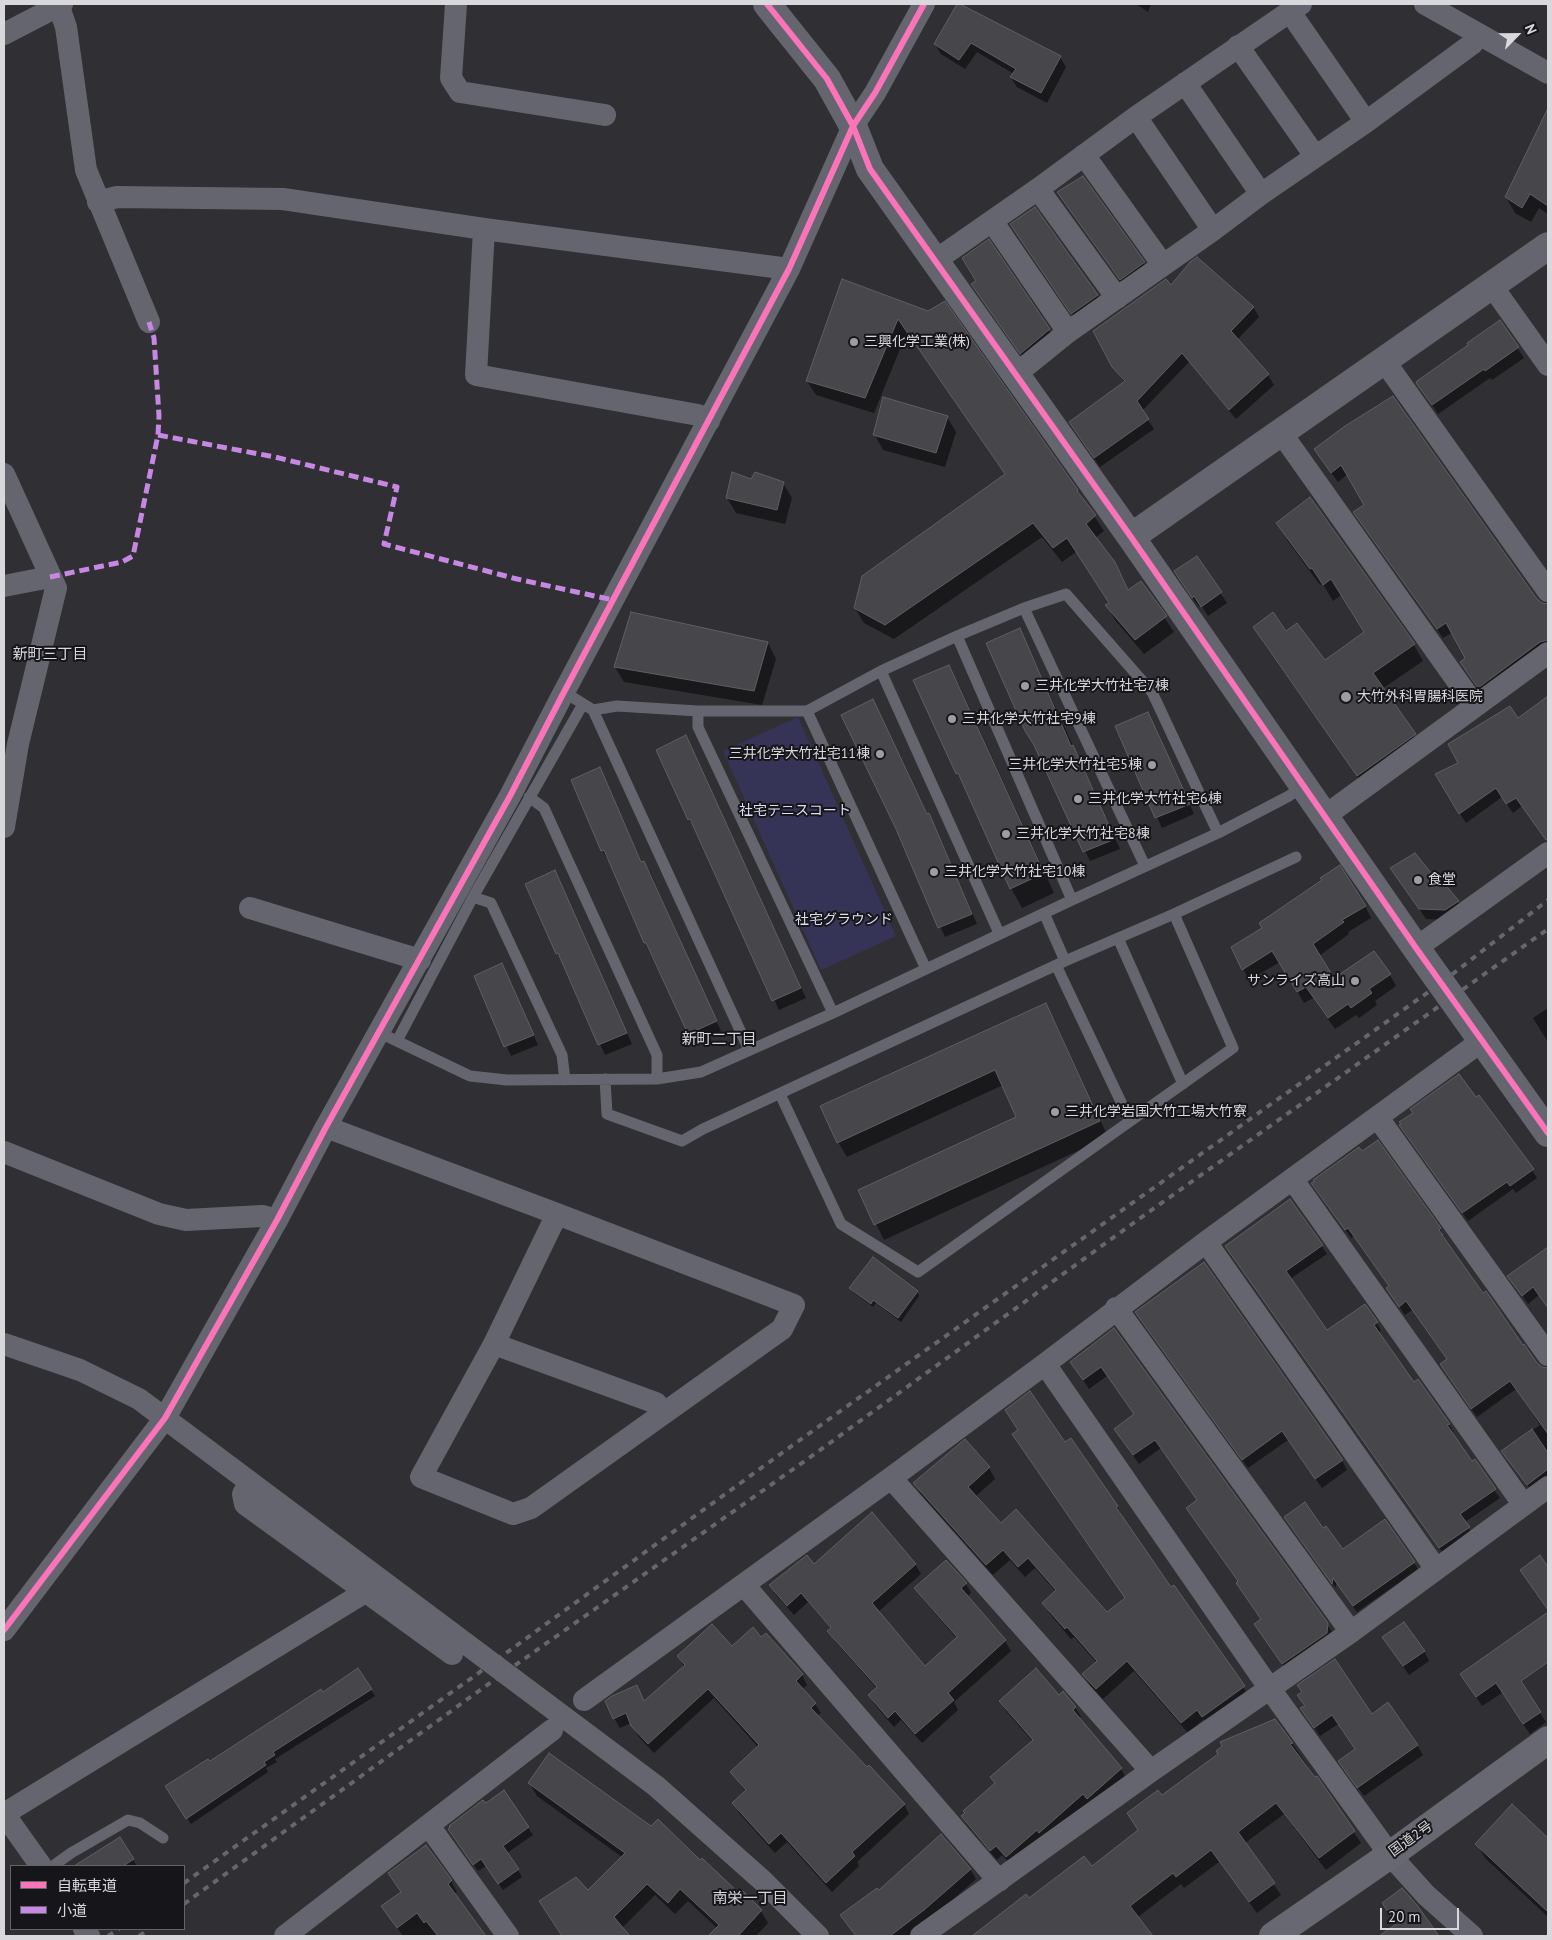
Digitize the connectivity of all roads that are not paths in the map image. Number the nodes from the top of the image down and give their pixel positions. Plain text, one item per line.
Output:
1 (59, 4) edge
2 (456, 4) edge
3 (767, 4) edge
4 (924, 4) edge
5 (1426, 4) edge
6 (1295, 8) edge
7 (4, 34) edge
8 (1478, 34) junction
9 (1238, 46) junction
10 (1548, 73) edge
11 (1185, 83) junction
12 (605, 115) dead end
13 (1136, 117) junction
14 (1366, 122) junction
15 (853, 126) junction
16 (1084, 155) junction
17 (1315, 156) junction
18 (1038, 189) junction
19 (1261, 194) junction
20 (98, 202) junction
21 (992, 221) junction
22 (484, 229) junction
23 (1213, 230) junction
24 (1548, 246) edge
25 (936, 260) junction
26 (1162, 265) junction
27 (789, 269) junction
28 (1492, 286) junction
29 (1117, 298) junction
30 (149, 322) dead end
31 (1068, 332) junction
32 (1385, 362) junction
33 (1548, 365) edge
34 (1016, 374) junction
35 (709, 421) junction
36 (1282, 434) junction
37 (4, 474) edge
38 (1131, 538) junction
39 (50, 577) junction
40 (4, 586) edge
41 (1548, 591) edge
42 (1024, 608) junction
43 (957, 636) junction
44 (1548, 653) edge
45 (881, 671) junction
46 (564, 692) junction
47 (583, 704) junction
48 (1475, 706) junction
49 (593, 710) junction
50 (698, 711) junction
51 (807, 711) junction
52 (1303, 786) junction
53 (529, 797) junction
54 (1325, 816) junction
55 (4, 827) edge
56 (1218, 833) junction
57 (1548, 853) edge
58 (1296, 857) dead end
59 (1145, 866) junction
60 (473, 897) junction
61 (1072, 900) junction
62 (250, 908) dead end
63 (1044, 913) junction
64 (1174, 914) junction
65 (1000, 933) junction
66 (1118, 938) junction
67 (1416, 948) junction
68 (420, 960) junction
69 (1060, 963) junction
70 (926, 969) junction
71 (833, 1013) junction
72 (388, 1037) junction
73 (1483, 1040) junction
74 (749, 1050) junction
75 (605, 1079) junction
76 (657, 1079) junction
77 (565, 1080) junction
78 (1183, 1084) junction
79 (780, 1094) junction
80 (1378, 1118) junction
81 (1130, 1121) junction
82 (326, 1127) junction
83 (1548, 1132) edge
84 (4, 1152) edge
85 (1293, 1180) junction
86 (557, 1214) junction
87 (277, 1220) junction
88 (1206, 1242) junction
89 (1116, 1308) junction
90 (4, 1344) edge
91 (494, 1344) junction
92 (1548, 1355) edge
93 (1045, 1364) junction
94 (662, 1413) junction
95 (165, 1418) junction
96 (891, 1478) junction
97 (250, 1482) junction
98 (1548, 1486) edge
99 (1523, 1504) junction
100 (1436, 1569) junction
101 (744, 1585) junction
102 (363, 1590) junction
103 (4, 1630) edge
104 (1351, 1632) junction
105 (452, 1654) dead end
106 (1270, 1689) junction
107 (584, 1700) dead end
108 (552, 1730) dead end
109 (1548, 1740) edge
110 (1151, 1771) junction
111 (4, 1814) edge
112 (429, 1826) junction
113 (163, 1838) dead end
114 (1390, 1855) junction
115 (40, 1865) edge
116 (54, 1865) edge
117 (1000, 1880) junction
118 (285, 1936) edge
119 (508, 1936) edge
120 (818, 1936) edge
121 (921, 1936) edge
122 (1272, 1936) edge
123 (1472, 1936) edge

1 - 7 street
1 - 20 street
2 - 12 street
3 - 15 street
4 - 15 street
5 - 8 street
6 - 9 street
6 - 14 street
8 - 10 street
8 - 14 street
9 - 11 street
9 - 17 street
11 - 13 street
11 - 19 street
13 - 16 street
13 - 23 street
14 - 17 street
15 - 25 street
15 - 27 street
16 - 18 street
16 - 26 street
17 - 19 street
18 - 21 street
18 - 29 street
19 - 23 street
20 - 22 street
20 - 30 street
21 - 25 street
21 - 31 street
22 - 27 street
22 - 35 street
23 - 26 street
24 - 28 street
25 - 34 street
26 - 29 street
27 - 35 street
28 - 32 street
28 - 33 street
29 - 31 street
31 - 34 street
32 - 36 street
32 - 41 street
34 - 38 street
35 - 46 street
36 - 38 street
36 - 48 street
37 - 39 street
38 - 52 street
39 - 40 street
39 - 55 street
42 - 43 lane
42 - 56 lane
42 - 59 lane
43 - 45 lane
43 - 61 lane
44 - 48 street
45 - 51 lane
45 - 65 lane
46 - 47 lane
46 - 68 street
47 - 49 lane
47 - 53 lane
48 - 54 street
49 - 50 lane
49 - 74 lane
50 - 51 lane
50 - 71 lane
51 - 70 lane
52 - 54 street
52 - 56 lane
53 - 60 lane
53 - 76 lane
54 - 67 street
56 - 59 lane
57 - 67 street
58 - 64 lane
59 - 61 lane
60 - 72 lane
60 - 77 lane
61 - 63 lane
62 - 68 street
63 - 65 lane
63 - 69 lane
64 - 66 lane
64 - 78 lane
65 - 70 lane
66 - 69 lane
66 - 78 lane
67 - 73 street
68 - 72 street
69 - 79 lane
69 - 81 lane
70 - 71 lane
71 - 74 lane
72 - 77 lane
72 - 82 street
73 - 80 street
73 - 83 street
74 - 76 lane
75 - 76 lane
75 - 77 lane
75 - 79 lane
78 - 81 lane
79 - 81 lane
80 - 85 street
80 - 92 street
82 - 86 street
82 - 87 street
84 - 87 street
85 - 88 street
85 - 99 street
86 - 91 street
86 - 94 street
87 - 95 street
88 - 89 street
88 - 100 street
89 - 93 street
89 - 104 street
90 - 95 street
91 - 94 street
91 - 94 street
93 - 96 street
93 - 106 street
95 - 97 street
95 - 103 street
96 - 101 street
96 - 110 street
97 - 102 street
97 - 120 street
98 - 99 street
99 - 100 street
100 - 104 street
101 - 107 street
101 - 117 street
102 - 105 street
102 - 111 street
104 - 106 street
106 - 110 street
106 - 114 street
108 - 112 street
109 - 114 highway, 国道2号
110 - 117 street
111 - 115 street
112 - 118 street
112 - 119 street
113 - 116 lane
114 - 122 highway, 国道2号
114 - 123 street
117 - 121 street

